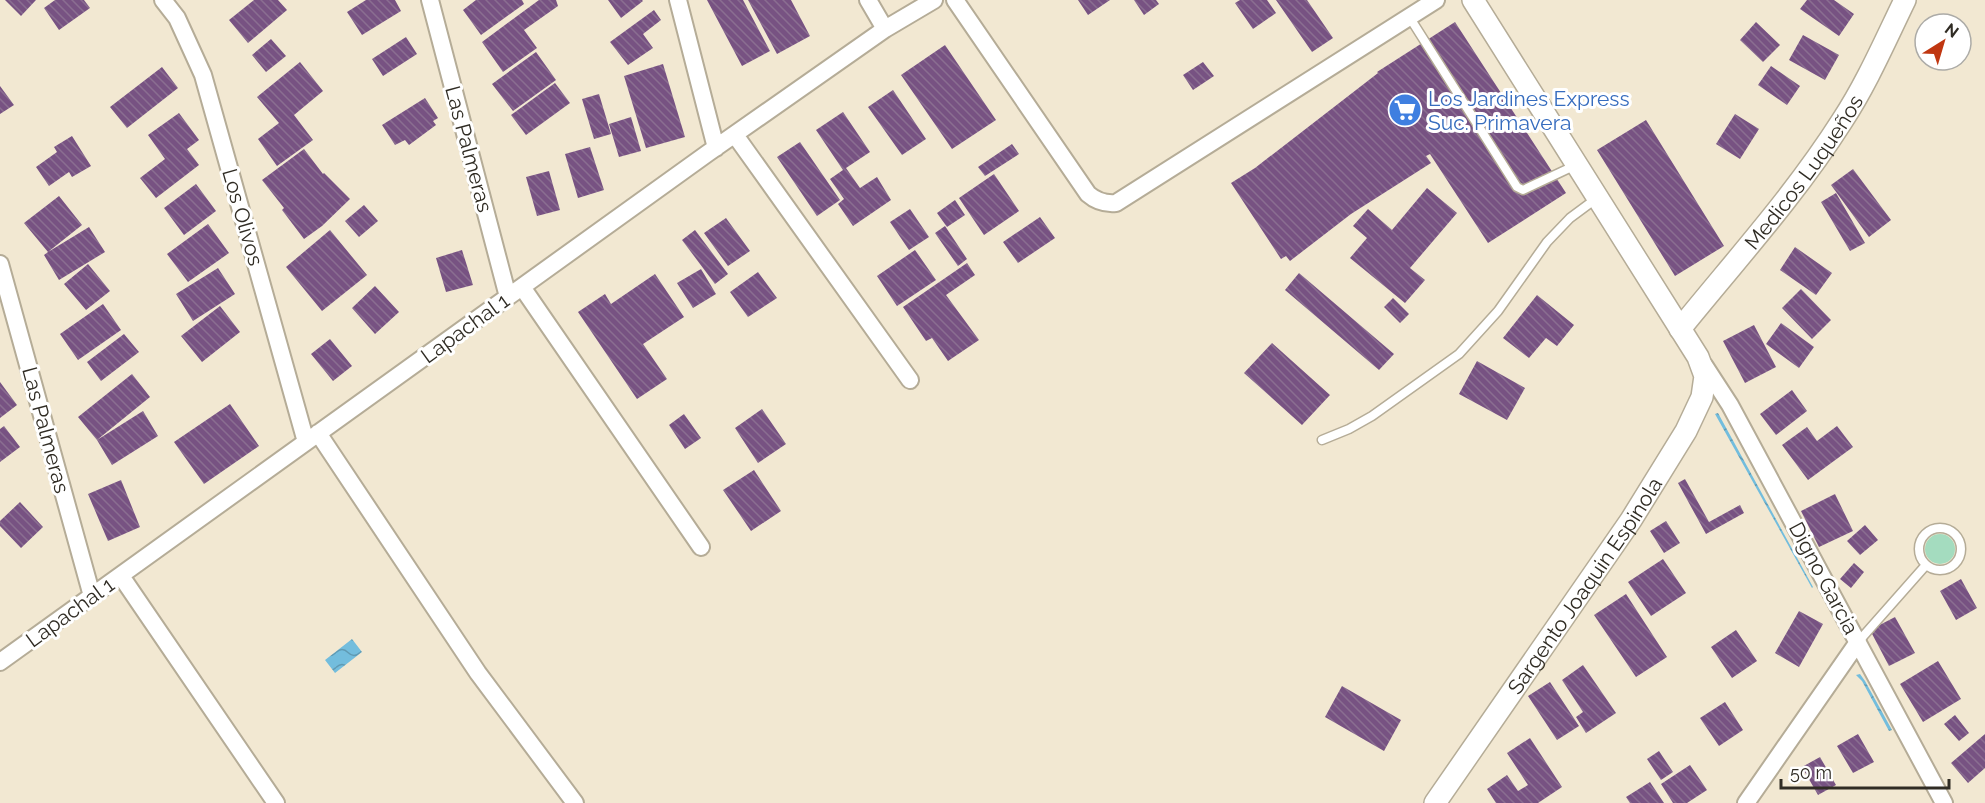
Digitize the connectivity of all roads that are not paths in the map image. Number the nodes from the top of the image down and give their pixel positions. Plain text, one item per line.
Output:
1 (163, 0) edge
2 (430, 0) edge
3 (678, 0) edge
4 (868, 0) edge
5 (934, 0) edge
6 (955, 0) edge
7 (1436, 0) edge
8 (1473, 0) edge
9 (1905, 0) edge
10 (1410, 18) junction
11 (885, 29) junction
12 (735, 135) junction
13 (716, 148) junction
14 (1576, 165) junction
15 (1597, 198) junction
16 (0, 264) edge
17 (522, 287) junction
18 (508, 297) junction
19 (1680, 329) junction
20 (1698, 357) junction
21 (910, 380) dead end
22 (312, 438) junction
23 (1322, 440) dead end
24 (701, 547) dead end
25 (1926, 565) junction
26 (121, 576) junction
27 (92, 596) junction
28 (1858, 642) junction
29 (0, 662) edge
30 (276, 803) edge
31 (575, 803) edge
32 (1435, 803) edge
33 (1746, 803) edge
34 (1944, 803) edge

1 - 22 street, Los Olivos
2 - 18 street, Las Palmeras
3 - 13 street
4 - 11 street
5 - 11 street, Lapachal 1
6 - 10 street
7 - 10 street
8 - 14 street
9 - 19 street, Medicos Luqueños
10 - 14 lane
11 - 12 street, Lapachal 1
12 - 13 street, Lapachal 1
12 - 21 street
13 - 17 street, Lapachal 1
14 - 15 street
15 - 19 street
15 - 23 lane
16 - 27 street, Las Palmeras
17 - 18 street, Lapachal 1
17 - 24 street
18 - 22 street, Lapachal 1
19 - 20 street
20 - 28 street, Digno Garcia
20 - 32 street, Sargento Joaquin Espinola
22 - 26 street, Lapachal 1
22 - 31 street, Los Olivos
25 - 25 lane
25 - 28 lane
26 - 27 street, Lapachal 1
26 - 30 street
27 - 29 street, Lapachal 1
28 - 33 street
28 - 34 street, Digno Garcia

